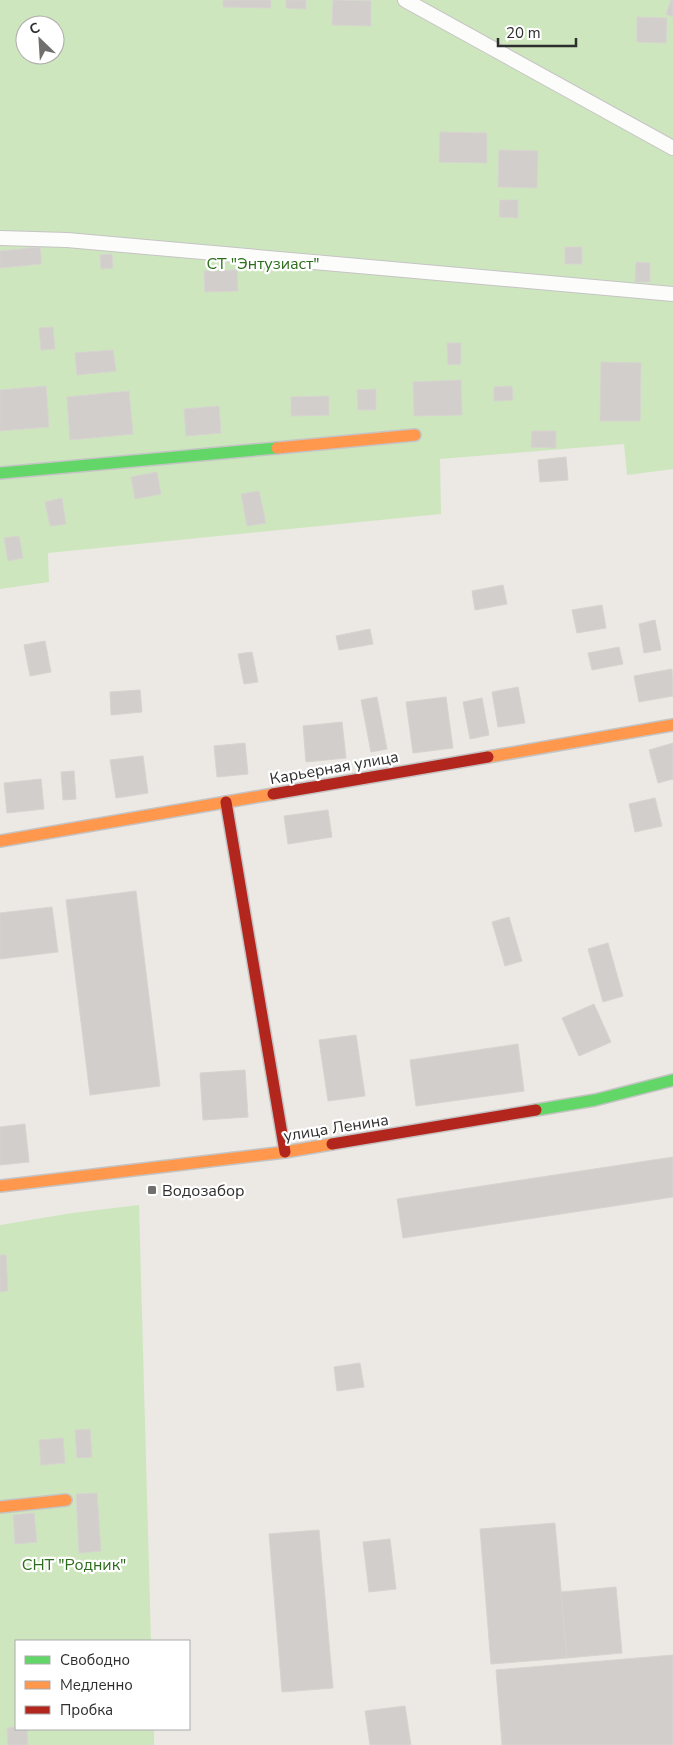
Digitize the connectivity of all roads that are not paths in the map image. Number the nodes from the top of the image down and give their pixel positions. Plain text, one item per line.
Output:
1 (405, 0) edge
2 (673, 148) edge
3 (0, 238) edge
4 (673, 294) edge
5 (415, 435) dead end
6 (0, 473) edge
7 (673, 725) edge
8 (226, 802) junction
9 (0, 841) edge
10 (673, 1080) edge
11 (285, 1152) junction
12 (0, 1186) edge
13 (66, 1500) dead end
14 (0, 1507) edge

1 - 2 lane
3 - 4 lane
5 - 6 street
7 - 8 street, Карьерная улица
8 - 9 street, Карьерная улица
8 - 11 street
10 - 11 street, улица Ленина
11 - 12 street, улица Ленина
13 - 14 street

